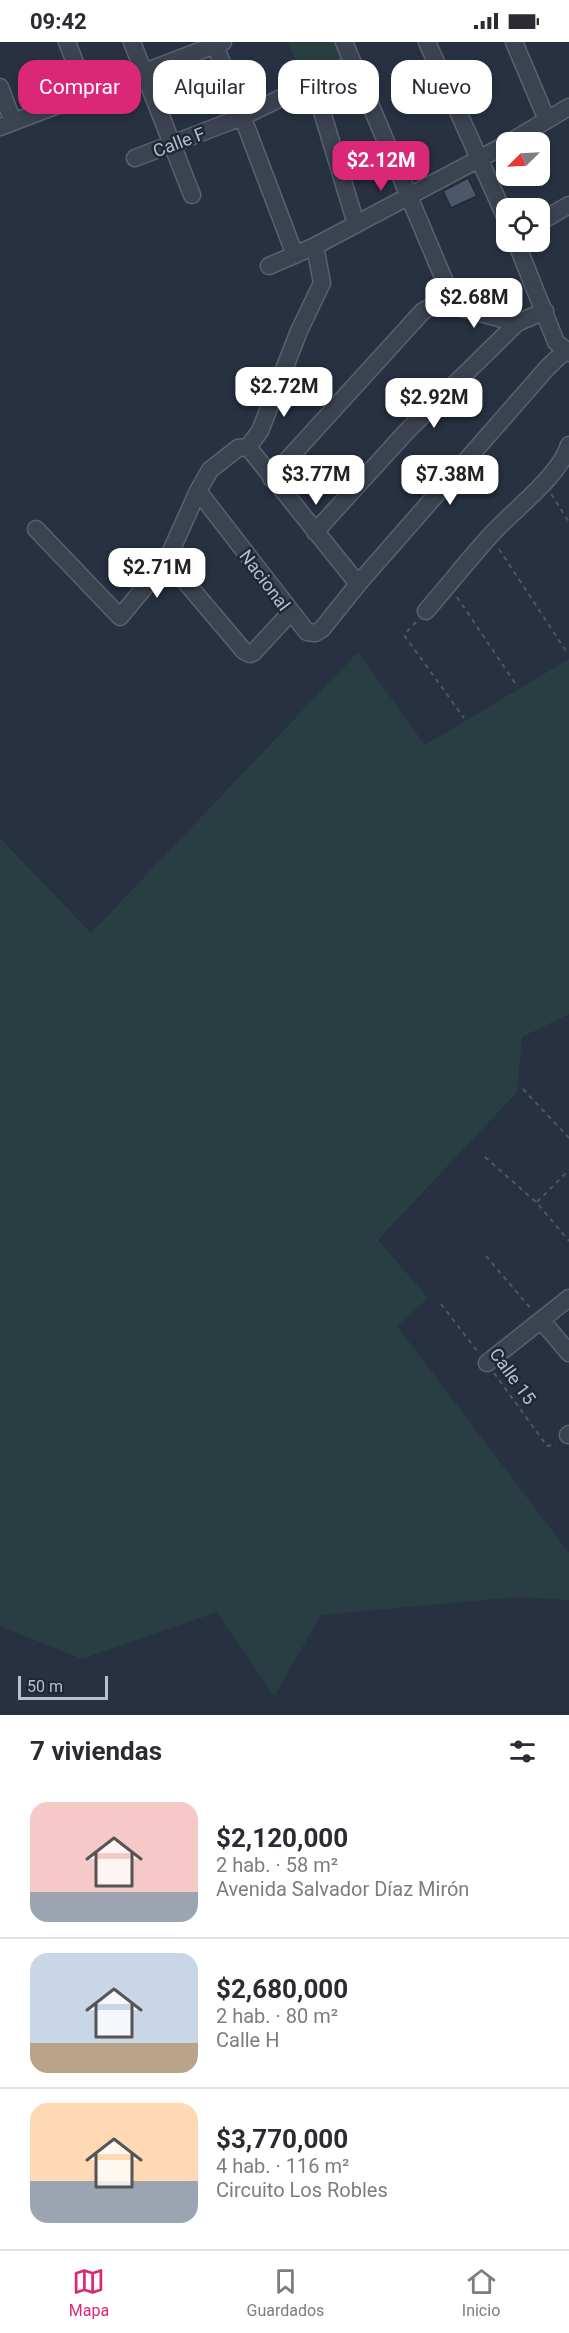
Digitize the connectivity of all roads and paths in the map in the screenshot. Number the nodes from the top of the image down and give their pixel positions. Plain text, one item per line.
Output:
1 (68, 42) edge
2 (132, 42) edge
3 (344, 42) edge
4 (427, 42) edge
5 (514, 42) edge
6 (217, 43) edge
7 (75, 60) edge
8 (352, 60) edge
9 (144, 72) junction
10 (141, 73) edge
11 (0, 87) edge
12 (278, 100) edge
13 (569, 107) edge
14 (33, 114) edge
15 (323, 114) edge
16 (374, 114) edge
17 (243, 117) junction
18 (547, 120) junction
19 (7, 124) edge
20 (527, 132) edge
21 (172, 145) junction
22 (496, 150) edge
23 (135, 159) dead end
24 (480, 160) junction
25 (192, 195) dead end
26 (409, 197) junction
27 (497, 198) edge
28 (569, 205) edge
29 (550, 216) edge
30 (356, 224) junction
31 (315, 246) junction
32 (520, 252) edge
33 (295, 255) junction
34 (269, 266) dead end
35 (440, 302) junction
36 (545, 311) junction
37 (517, 323) junction
38 (567, 352) edge
39 (569, 445) edge
40 (248, 447) junction
41 (271, 478) junction
42 (543, 482) junction
43 (198, 491) junction
44 (569, 522) edge
45 (36, 529) dead end
46 (315, 532) junction
47 (490, 536) junction
48 (167, 560) junction
49 (358, 584) junction
50 (449, 585) junction
51 (426, 611) joint
52 (290, 613) junction
53 (568, 654) edge
54 (517, 686) dead end
55 (464, 718) dead end
56 (523, 1089) dead end
57 (569, 1138) edge
58 (485, 1157) dead end
59 (569, 1170) edge
60 (537, 1203) junction
61 (569, 1241) edge
62 (486, 1256) dead end
63 (569, 1298) edge
64 (441, 1304) dead end
65 (542, 1321) junction
66 (569, 1352) edge
67 (487, 1363) junction
68 (568, 1434) edge

1 - 7 street
2 - 9 street
3 - 8 street
4 - 24 street
5 - 18 street
6 - 9 street
6 - 17 street
9 - 10 street
9 - 21 street
11 - 19 street
12 - 17 street, Calle F
13 - 18 street
14 - 19 street
15 - 30 street
16 - 26 street
17 - 21 street, Calle F
17 - 33 street
18 - 20 street
21 - 23 street, Calle F
21 - 25 street
22 - 24 street
24 - 26 street
24 - 27 street
26 - 30 street
26 - 35 street
28 - 29 street
30 - 31 street
31 - 33 street
31 - 40 street
32 - 36 street
33 - 34 street
35 - 37 street
35 - 41 street
36 - 37 street
36 - 38 street
37 - 46 street
38 - 49 street
39 - 42 street
40 - 41 street
40 - 43 street
41 - 46 street
42 - 44 path
42 - 47 street
43 - 48 street
43 - 52 street, Nacional
45 - 48 street
46 - 49 street
47 - 50 street
47 - 53 path
48 - 52 street
49 - 52 street, Nacional
50 - 51 street
50 - 54 path
51 - 55 path
56 - 57 path
58 - 60 path
59 - 60 path
60 - 61 path
62 - 65 path
63 - 65 street
64 - 67 path, Calle 15
65 - 66 street
65 - 67 street
67 - 68 path, Calle 15

